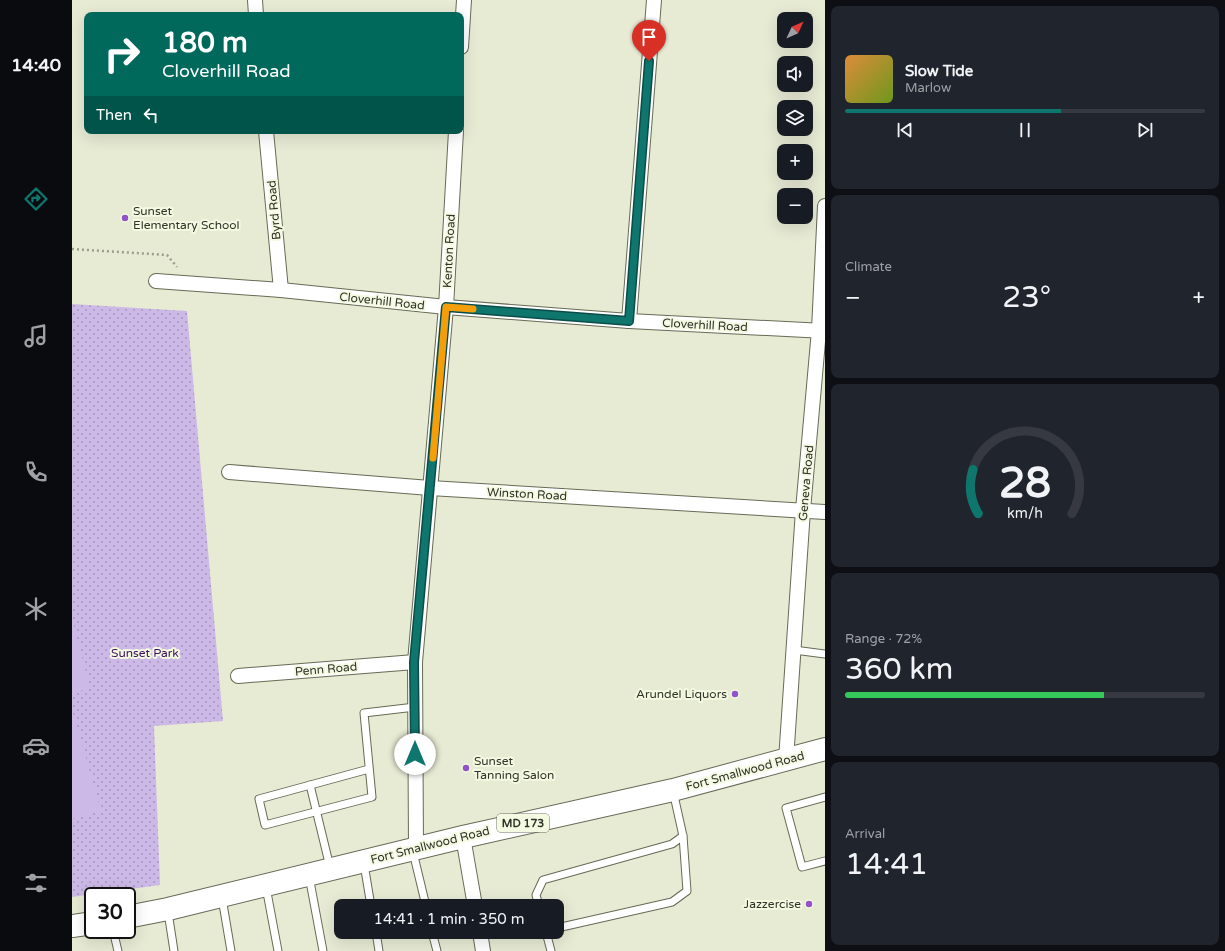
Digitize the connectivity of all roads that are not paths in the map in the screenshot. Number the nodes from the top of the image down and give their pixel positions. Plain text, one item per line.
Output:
1 (255, 0) edge
2 (464, 0) edge
3 (654, 0) edge
4 (256, 12) edge
5 (463, 12) edge
6 (266, 134) edge
7 (456, 134) edge
8 (825, 206) edge
9 (156, 281) dead end
10 (280, 290) junction
11 (446, 307) junction
12 (629, 321) junction
13 (822, 330) edge
14 (229, 472) dead end
15 (430, 488) junction
16 (803, 510) junction
17 (825, 512) edge
18 (794, 650) junction
19 (825, 654) edge
20 (414, 662) junction
21 (238, 676) dead end
22 (415, 707) junction
23 (825, 749) edge
24 (786, 760) junction
25 (369, 769) junction
26 (310, 785) junction
27 (673, 790) junction
28 (825, 798) edge
29 (316, 811) junction
30 (463, 836) junction
31 (683, 836) junction
32 (414, 850) junction
33 (825, 861) edge
34 (364, 862) junction
35 (330, 870) junction
36 (309, 875) junction
37 (265, 885) junction
38 (221, 895) junction
39 (370, 899) edge
40 (424, 899) edge
41 (474, 899) edge
42 (537, 899) edge
43 (168, 909) junction
44 (136, 915) edge
45 (84, 924) edge
46 (72, 926) edge
47 (564, 926) edge
48 (115, 939) edge
49 (377, 939) edge
50 (434, 939) edge
51 (481, 939) edge
52 (548, 939) edge
53 (118, 951) edge
54 (174, 951) edge
55 (231, 951) edge
56 (278, 951) edge
57 (323, 951) edge
58 (379, 951) edge
59 (437, 951) edge
60 (483, 951) edge
61 (551, 951) edge

1 - 4 street
2 - 5 street
3 - 12 street
6 - 10 street, Byrd Road
7 - 11 street, Kenton Road
8 - 13 street, Geneva Road
9 - 10 street, Cloverhill Road
10 - 11 street, Cloverhill Road
11 - 12 street, Cloverhill Road
11 - 15 street, Kenton Road
12 - 13 street, Cloverhill Road
13 - 16 street, Geneva Road
14 - 15 street, Winston Road
15 - 16 street, Winston Road
15 - 20 street, Kenton Road
16 - 17 street, Winston Road
16 - 18 street, Geneva Road
18 - 19 lane
18 - 24 street, Geneva Road
20 - 21 street, Penn Road
20 - 22 street, Kenton Road
22 - 25 lane
22 - 32 street, Kenton Road
23 - 24 main road, Fort Smallwood Road / MD 173
24 - 27 main road, Fort Smallwood Road / MD 173
25 - 26 lane
25 - 29 lane
26 - 29 lane
26 - 29 lane
27 - 30 main road, Fort Smallwood Road / MD 173
27 - 31 lane
28 - 33 lane
29 - 35 lane
30 - 32 main road, Fort Smallwood Road / MD 173
30 - 41 street
31 - 42 lane
31 - 47 lane
32 - 34 main road, Fort Smallwood Road / MD 173
32 - 40 lane
34 - 35 main road, Fort Smallwood Road / MD 173
34 - 39 lane
35 - 36 main road, Fort Smallwood Road / MD 173
36 - 37 main road, Fort Smallwood Road / MD 173
36 - 57 lane
37 - 38 main road, Fort Smallwood Road / MD 173
37 - 56 lane
38 - 43 main road, Fort Smallwood Road / MD 173
38 - 55 lane
43 - 44 main road, Fort Smallwood Road / MD 173
43 - 54 lane
45 - 46 main road
48 - 53 lane
49 - 58 lane
50 - 59 lane
51 - 60 street
52 - 61 lane

